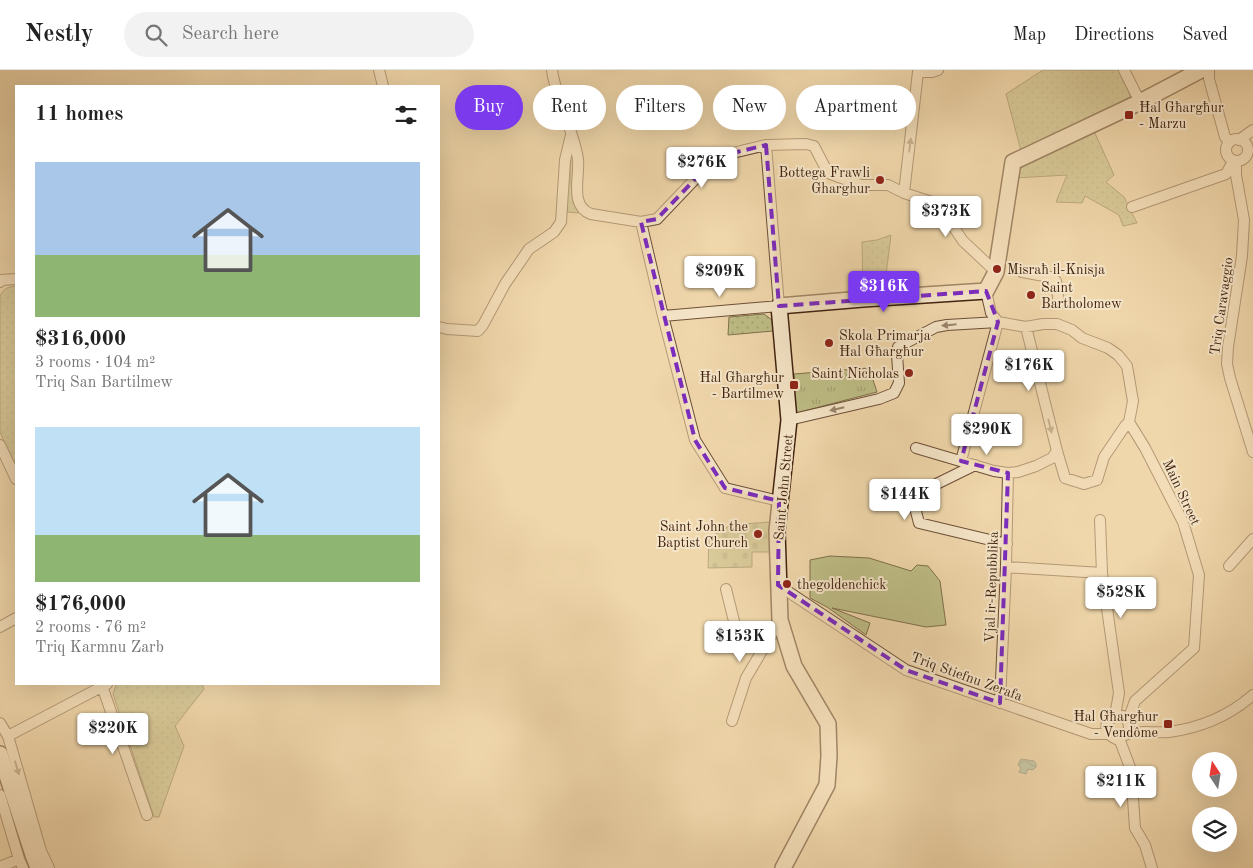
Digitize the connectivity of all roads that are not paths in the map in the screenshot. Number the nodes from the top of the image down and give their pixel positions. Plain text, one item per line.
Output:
1 (379, 70) edge
2 (552, 70) edge
3 (1124, 70) edge
4 (1201, 70) edge
5 (1209, 70) edge
6 (917, 71) edge
7 (934, 71) edge
8 (382, 85) edge
9 (1140, 102) junction
10 (1253, 130) edge
11 (571, 132) junction
12 (1234, 141) junction
13 (766, 145) junction
14 (1250, 157) edge
15 (1235, 161) junction
16 (904, 193) junction
17 (1132, 207) dead end
18 (641, 222) junction
19 (996, 272) junction
20 (1022, 272) dead end
21 (15, 279) edge
22 (0, 281) edge
23 (986, 291) junction
24 (1059, 304) dead end
25 (779, 306) junction
26 (662, 316) junction
27 (998, 322) junction
28 (1026, 327) junction
29 (443, 328) edge
30 (789, 420) junction
31 (1129, 422) junction
32 (0, 445) edge
33 (916, 448) dead end
34 (1057, 452) junction
35 (1253, 452) edge
36 (961, 461) junction
37 (975, 465) junction
38 (1008, 473) junction
39 (15, 477) edge
40 (780, 501) junction
41 (1100, 520) dead end
42 (1253, 539) edge
43 (1007, 544) junction
44 (1229, 566) dead end
45 (1006, 567) junction
46 (1102, 573) junction
47 (778, 585) junction
48 (726, 589) dead end
49 (15, 619) edge
50 (780, 620) junction
51 (0, 627) edge
52 (765, 645) junction
53 (105, 685) edge
54 (1253, 694) edge
55 (1000, 703) junction
56 (1115, 716) junction
57 (1128, 720) junction
58 (732, 721) dead end
59 (0, 723) edge
60 (1108, 734) junction
61 (8, 736) junction
62 (1124, 736) junction
63 (0, 754) edge
64 (0, 795) edge
65 (147, 815) dead end
66 (21, 864) edge
67 (0, 867) edge
68 (38, 868) edge
69 (49, 868) edge
70 (783, 868) edge
71 (1152, 868) edge

1 - 8 street
2 - 11 street
3 - 9 street
4 - 9 street
5 - 12 street
6 - 7 street
16 -> 6 street
9 - 19 street
10 - 12 street
11 - 18 street
11 - 29 street
12 - 14 street
12 - 15 street
13 - 16 street
13 - 18 street
13 - 25 street, Saint John Street
14 - 15 street
15 - 17 street
15 - 35 street, Triq Caravaggio
16 - 19 street
18 - 26 street
19 - 23 street
20 - 24 street
21 - 22 street
23 - 25 street
23 - 27 street
25 - 26 street
25 - 30 street, Saint John Street
26 - 40 street
27 - 28 street
27 -> 30 street
27 - 36 street
28 - 31 street
28 -> 34 street
30 - 40 street, Saint John Street
31 - 34 street
31 - 57 street, Main Street
32 - 39 street
33 - 36 street
34 - 38 street
36 - 37 street
37 - 38 street
37 - 43 street
38 - 43 street, Vjal ir-Repubblika
40 - 47 street, Saint John Street
41 - 46 street
42 - 44 street
43 - 45 street, Vjal ir-Repubblika
45 - 46 street
45 - 55 street, Vjal ir-Repubblika
46 - 56 street
47 - 50 street, Saint John Street
47 - 55 street, Triq Stiefnu Zerafa
48 - 52 street
49 - 51 street
50 - 52 street
50 - 70 street, Saint John Street
52 - 58 street
53 - 61 street
53 - 65 street
54 - 62 street
55 - 60 street, Triq Stiefnu Zerafa
56 - 57 street
56 - 60 street
57 - 62 street
59 - 61 street
60 - 62 street
61 -> 69 street
62 - 71 street
63 - 68 street
64 - 66 street
66 - 67 street

